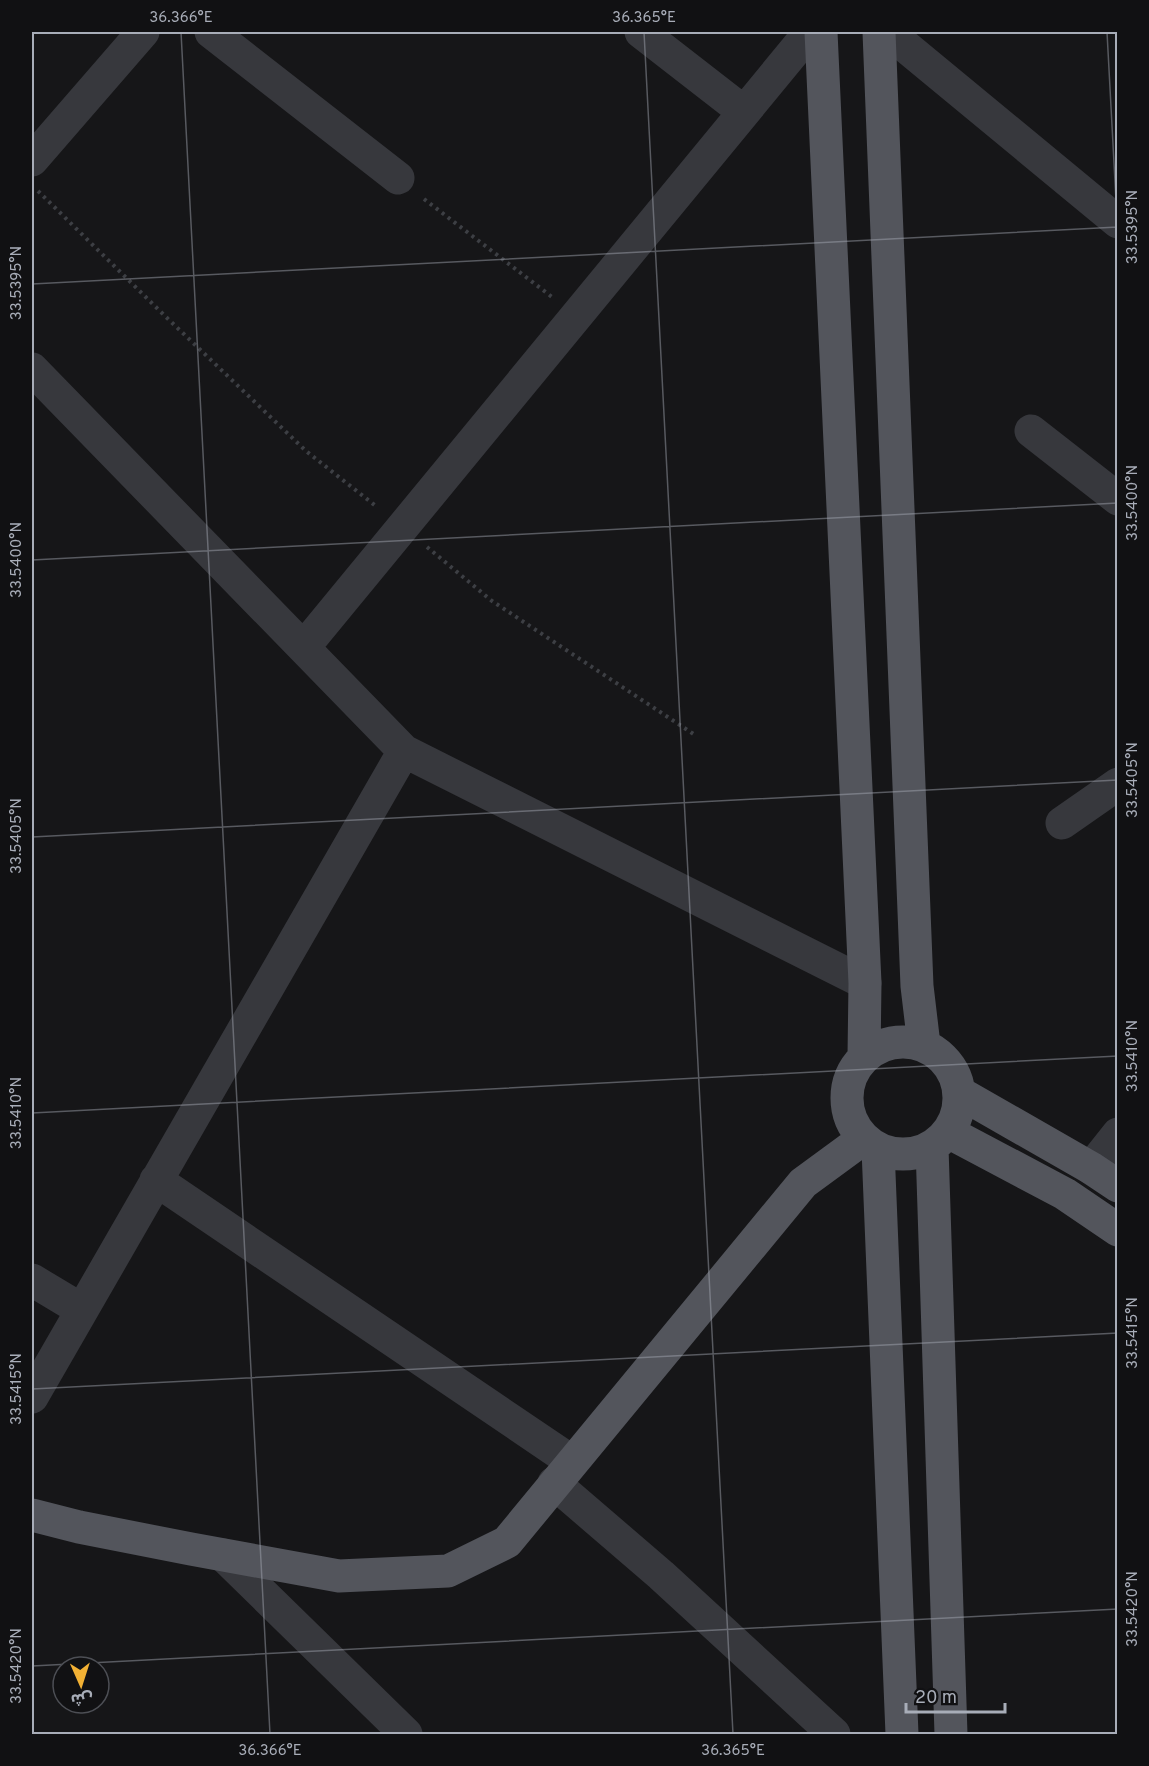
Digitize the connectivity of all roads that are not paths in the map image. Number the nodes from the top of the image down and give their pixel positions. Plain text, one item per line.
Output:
1 (143, 32) edge
2 (211, 32) edge
3 (641, 32) edge
4 (810, 32) edge
5 (821, 32) edge
6 (879, 32) edge
7 (888, 32) edge
8 (744, 112) junction
9 (32, 160) edge
10 (398, 178) road end
11 (1118, 222) edge
12 (32, 369) edge
13 (1031, 431) dead end
14 (1118, 499) edge
15 (304, 647) junction
16 (404, 751) junction
17 (1118, 784) edge
18 (1062, 824) dead end
19 (865, 983) junction
20 (924, 1045) junction
21 (864, 1056) junction
22 (960, 1093) junction
23 (1118, 1134) edge
24 (940, 1140) junction
25 (870, 1144) junction
26 (1091, 1168) junction
27 (156, 1180) junction
28 (1118, 1186) edge
29 (1118, 1230) edge
30 (32, 1280) edge
31 (82, 1310) junction
32 (32, 1397) edge
33 (563, 1472) junction
34 (32, 1515) edge
35 (223, 1555) junction
36 (403, 1734) edge
37 (834, 1734) edge
38 (902, 1734) edge
39 (951, 1734) edge

1 - 9 street
2 - 10 street
3 - 8 street
4 - 8 street
5 - 19 main road
6 - 20 main road
7 - 11 street
8 - 15 street
12 - 15 street
13 - 14 street
15 - 16 street
16 - 19 street
16 - 27 street
17 - 18 street
19 - 21 main road
20 - 21 main road
20 - 22 main road
21 - 25 main road
22 - 24 main road
22 - 26 main road
23 - 26 street
24 - 25 main road
24 - 29 main road
24 - 39 main road
25 - 33 main road
25 - 38 main road
26 - 28 main road
27 - 31 street
27 - 33 street
30 - 31 street
31 - 32 street
33 - 35 main road
33 - 37 street
34 - 35 main road
35 - 36 street

